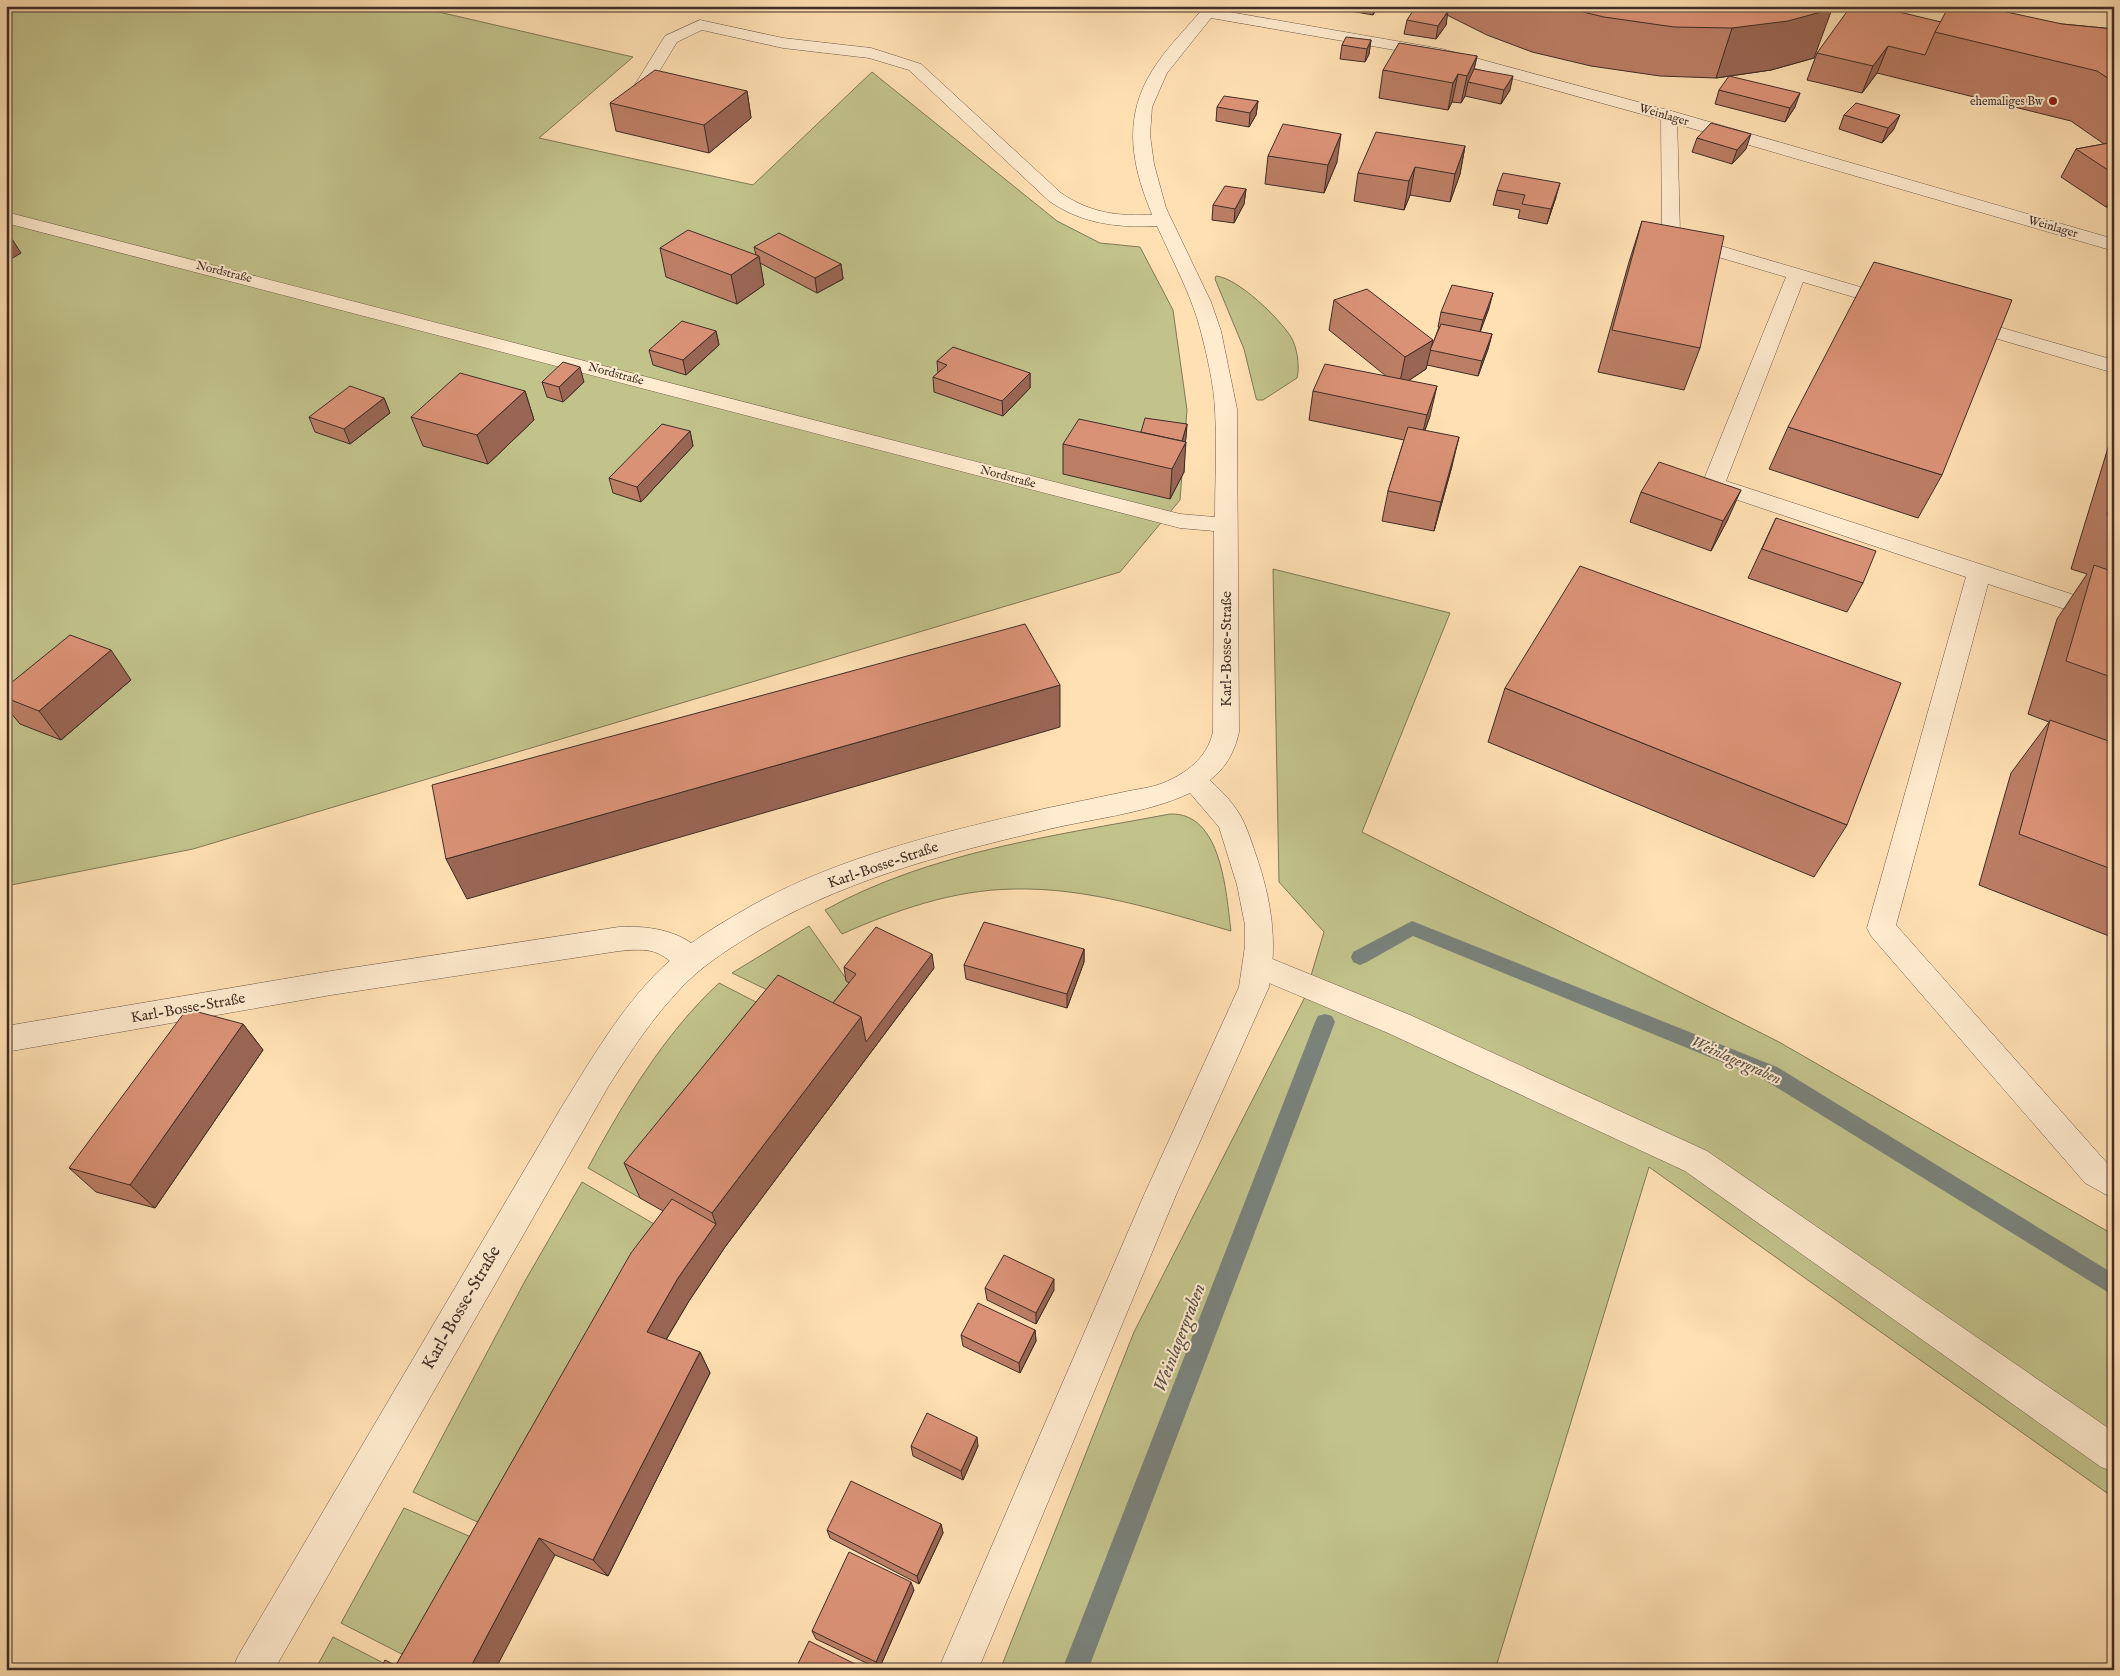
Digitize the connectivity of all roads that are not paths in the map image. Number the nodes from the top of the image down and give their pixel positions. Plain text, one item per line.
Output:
1 (1210, 10) edge
2 (631, 104) edge
3 (1669, 116) junction
4 (6, 217) edge
5 (1162, 220) junction
6 (2114, 244) edge
7 (1797, 274) junction
8 (1912, 308) edge
9 (1941, 317) edge
10 (2114, 368) edge
11 (1226, 525) junction
12 (1979, 573) junction
13 (2114, 617) edge
14 (1193, 779) junction
15 (691, 960) junction
16 (1260, 966) junction
17 (6, 1039) edge
18 (2114, 1184) edge
19 (2114, 1454) edge
20 (252, 1670) edge
21 (958, 1670) edge

1 - 3 street, Weinlager
1 - 5 street, Karl-Bosse-Straße
2 - 5 street
3 - 6 street, Weinlager
3 - 7 street
4 - 11 street, Nordstraße
5 - 11 street, Karl-Bosse-Straße
7 - 8 street
7 - 12 street
9 - 10 street
11 - 14 street, Karl-Bosse-Straße
12 - 13 street
12 - 18 street
14 - 15 street, Karl-Bosse-Straße
14 - 16 street
15 - 17 street, Karl-Bosse-Straße
15 - 20 street, Karl-Bosse-Straße
16 - 19 street
16 - 21 street

